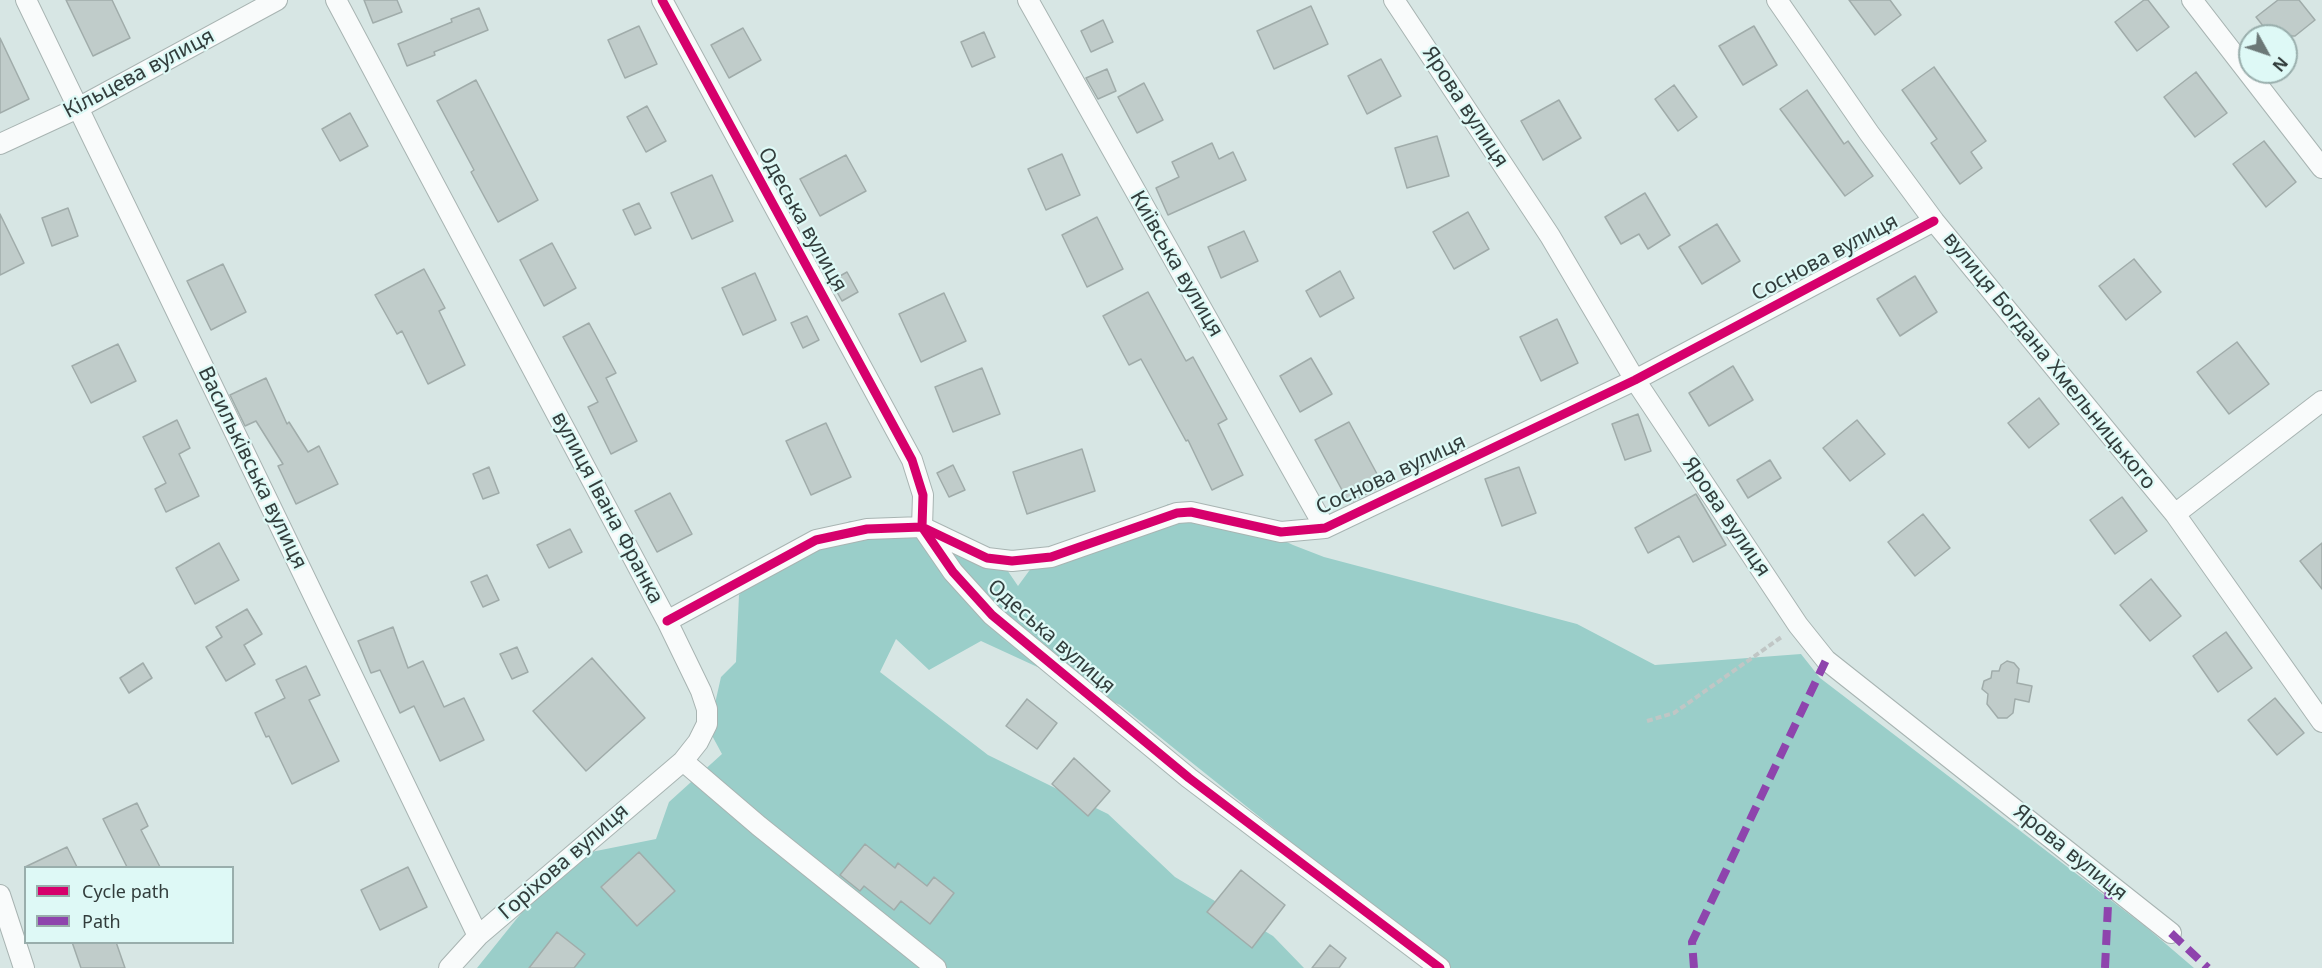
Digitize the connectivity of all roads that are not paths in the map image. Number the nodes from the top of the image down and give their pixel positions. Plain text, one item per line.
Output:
1 (26, 0) edge
2 (277, 0) edge
3 (336, 0) edge
4 (662, 0) edge
5 (1028, 0) edge
6 (1394, 0) edge
7 (1777, 0) edge
8 (2192, 0) edge
9 (78, 108) junction
10 (0, 144) edge
11 (2322, 168) edge
12 (1934, 221) junction
13 (1635, 380) junction
14 (2322, 401) edge
15 (2175, 514) junction
16 (922, 527) junction
17 (1325, 528) junction
18 (667, 621) junction
19 (2322, 722) edge
20 (683, 761) junction
21 (0, 895) edge
22 (2171, 933) dead end
23 (478, 936) junction
24 (24, 968) edge
25 (449, 968) edge
26 (936, 968) edge
27 (1440, 968) edge

1 - 9 street, Васильківська вулиця
2 - 9 street, Кільцева вулиця
3 - 18 street, вулиця Івана Франка
4 - 16 street, Одеська вулиця
5 - 17 street, Київська вулиця
6 - 13 street, Ярова вулиця
7 - 12 street, вулиця Богдана Хмельницького
8 - 11 street
9 - 10 street, Кільцева вулиця
9 - 23 street, Васильківська вулиця
12 - 13 street, Соснова вулиця
12 - 15 street, вулиця Богдана Хмельницького
13 - 17 street, Соснова вулиця
13 - 22 street, Ярова вулиця
14 - 15 street
15 - 19 street, вулиця Богдана Хмельницького
16 - 17 street, Соснова вулиця
16 - 18 street, Соснова вулиця
16 - 27 street, Одеська вулиця
18 - 20 street, вулиця Івана Франка
20 - 23 street, Горіхова вулиця
20 - 26 street
21 - 24 street
23 - 25 street, Горіхова вулиця

